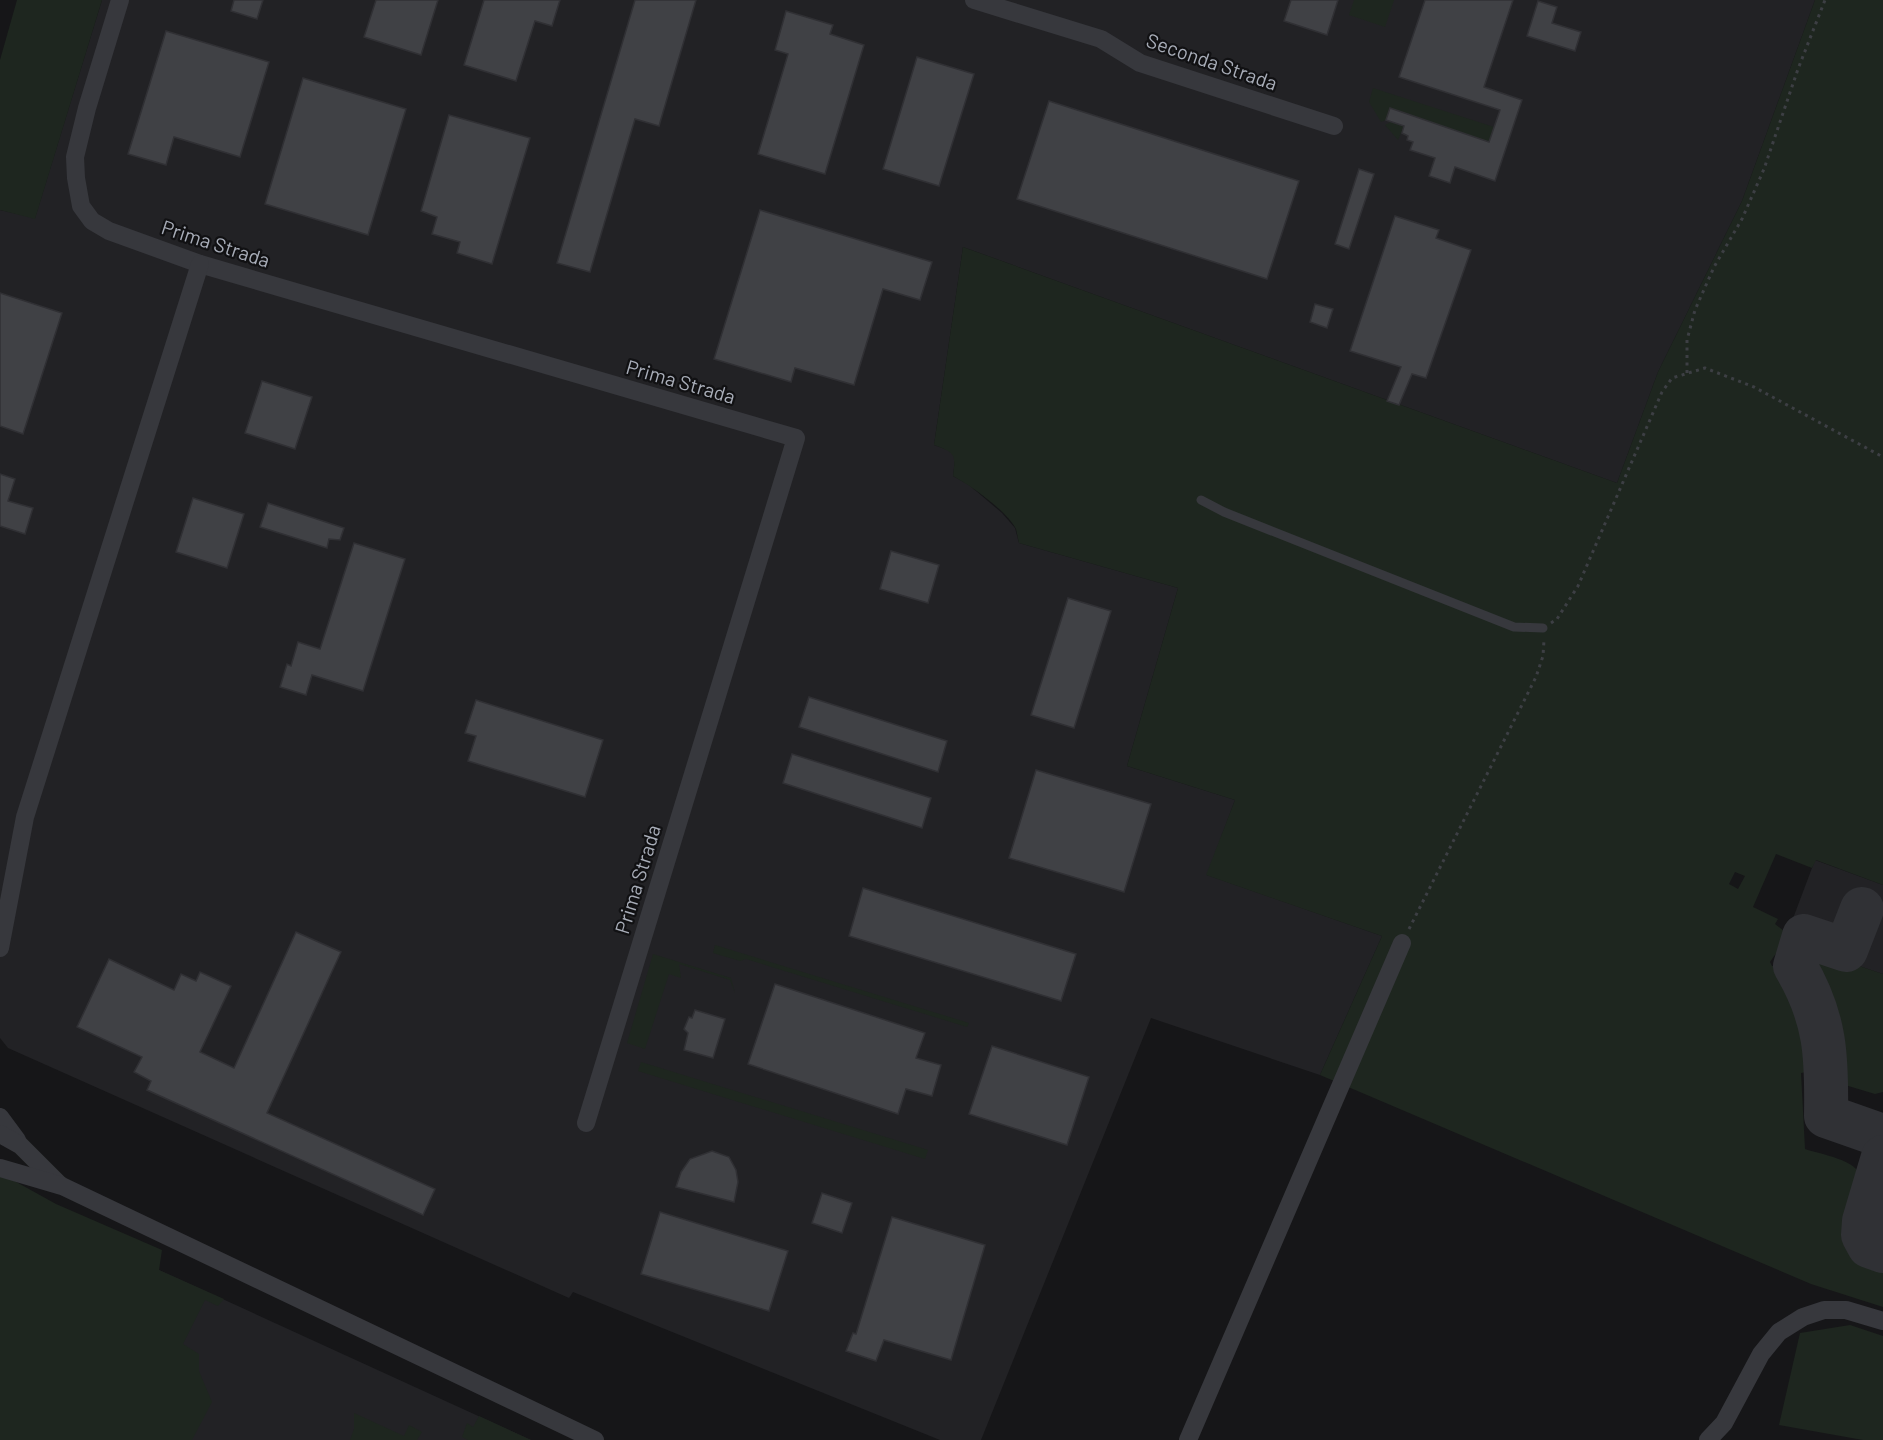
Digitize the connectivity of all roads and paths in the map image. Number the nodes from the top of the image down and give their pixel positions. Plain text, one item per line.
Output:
1 (120, 0) edge
2 (974, 0) edge
3 (1825, 0) edge
4 (1334, 126) dead end
5 (200, 264) junction
6 (1687, 373) junction
7 (1883, 457) edge
8 (1201, 500) dead end
9 (1543, 628) junction
10 (1402, 943) joint
11 (0, 948) edge
12 (0, 1117) edge
13 (586, 1123) dead end
14 (0, 1134) edge
15 (23, 1148) junction
16 (0, 1168) edge
17 (62, 1186) junction
18 (1883, 1321) edge
19 (595, 1440) edge
20 (1188, 1440) edge
21 (1708, 1440) edge

1 - 5 street, Prima Strada
2 - 4 street, Seconda Strada
3 - 6 path
5 - 11 street
5 - 13 street, Prima Strada
6 - 7 path
6 - 9 path
8 - 9 lane
9 - 10 path
10 - 20 street
12 - 15 street
14 - 15 street
15 - 17 street
16 - 17 street
17 - 19 street
18 - 21 street

